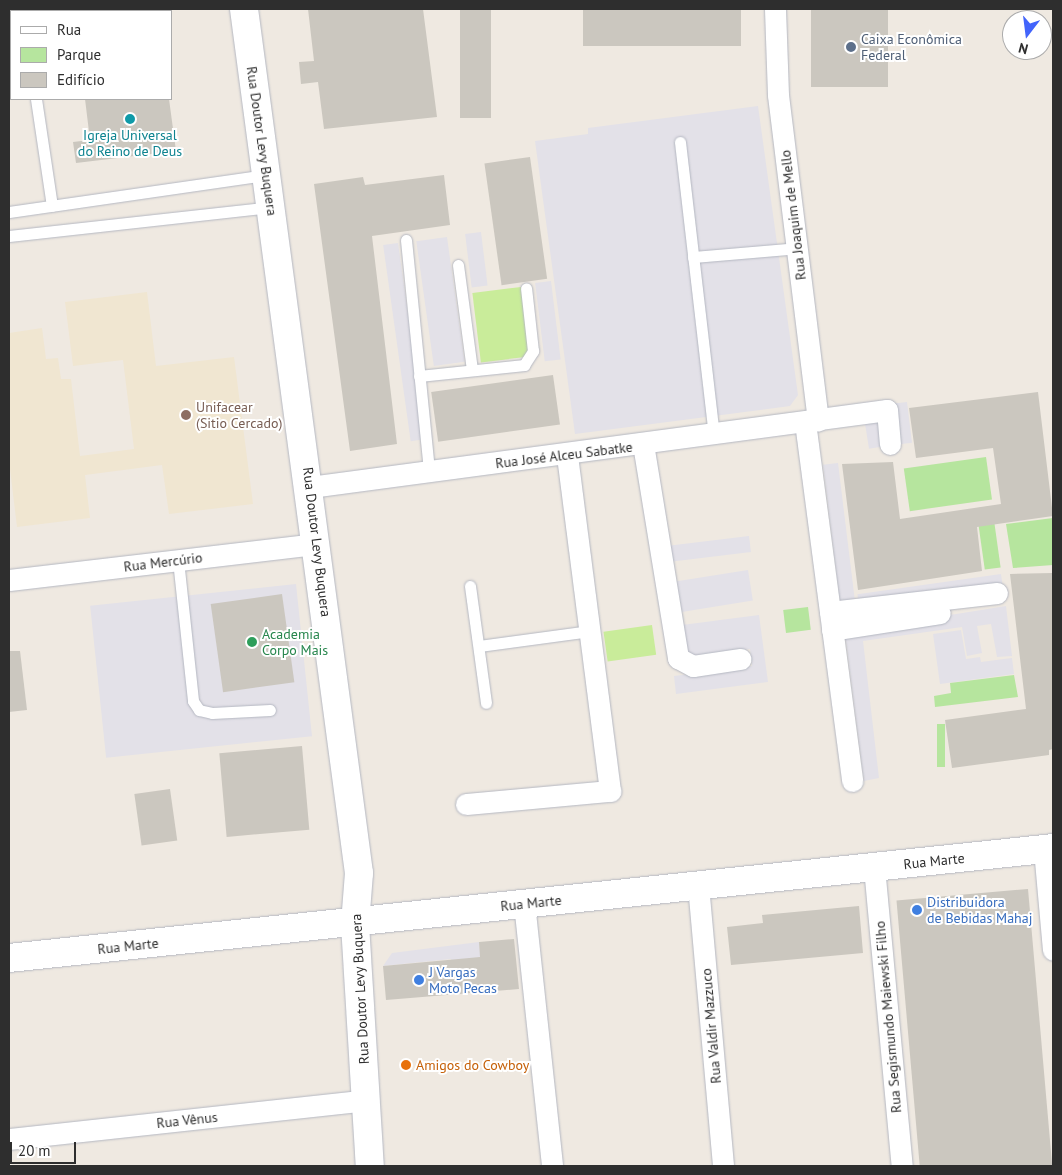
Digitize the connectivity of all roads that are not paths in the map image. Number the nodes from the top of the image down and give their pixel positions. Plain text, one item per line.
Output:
1 (244, 9) edge
2 (775, 9) edge
3 (36, 100) edge
4 (680, 142) dead end
5 (266, 175) junction
6 (52, 206) junction
7 (270, 207) junction
8 (9, 212) edge
9 (9, 236) edge
10 (406, 240) dead end
11 (797, 248) junction
12 (693, 257) junction
13 (458, 265) dead end
14 (526, 288) dead end
15 (472, 370) junction
16 (419, 376) junction
17 (812, 422) junction
18 (714, 435) junction
19 (643, 444) junction
20 (890, 444) dead end
21 (567, 454) junction
22 (429, 472) junction
23 (310, 488) junction
24 (317, 544) junction
25 (178, 560) junction
26 (9, 580) edge
27 (470, 586) dead end
28 (997, 599) dead end
29 (831, 621) junction
30 (590, 631) junction
31 (479, 646) junction
32 (740, 660) dead end
33 (486, 703) dead end
34 (270, 710) dead end
35 (852, 781) dead end
36 (466, 804) dead end
37 (1049, 849) edge
38 (874, 867) junction
39 (698, 885) junction
40 (524, 903) junction
41 (355, 924) junction
42 (1053, 950) edge
43 (9, 958) edge
44 (366, 1100) junction
45 (9, 1139) edge
46 (370, 1166) edge
47 (552, 1166) edge
48 (723, 1166) edge
49 (902, 1166) edge

1 - 5 street, Rua Doutor Levy Buquera
2 - 11 street, Rua Joaquim de Mello
3 - 6 lane
4 - 12 lane
5 - 6 lane
5 - 7 street, Rua Doutor Levy Buquera
6 - 8 lane
7 - 9 lane
7 - 23 street, Rua Doutor Levy Buquera
10 - 16 lane
11 - 12 lane
11 - 17 street, Rua Joaquim de Mello
12 - 18 lane
13 - 15 lane
14 - 15 lane
15 - 16 lane
16 - 22 lane
17 - 18 street, Rua José Alceu Sabatke
17 - 20 street, Rua José Alceu Sabatke
17 - 29 street, Rua Joaquim de Mello
18 - 19 street, Rua José Alceu Sabatke
19 - 21 street, Rua José Alceu Sabatke
19 - 32 street
21 - 22 street, Rua José Alceu Sabatke
21 - 30 street
22 - 23 street, Rua José Alceu Sabatke
23 - 24 street, Rua Doutor Levy Buquera
24 - 25 street, Rua Mercúrio
24 - 41 street, Rua Doutor Levy Buquera
25 - 26 street, Rua Mercúrio
25 - 34 lane
27 - 31 lane
28 - 29 street
29 - 35 street, Rua Joaquim de Mello
30 - 31 lane
30 - 36 street
31 - 33 lane
37 - 38 street, Rua Marte
37 - 42 street
38 - 39 street, Rua Marte
38 - 49 street, Rua Segismundo Maiewski Filho
39 - 40 street, Rua Marte
39 - 48 street, Rua Valdir Mazzuco
40 - 41 street, Rua Marte
40 - 47 street
41 - 43 street, Rua Marte
41 - 44 street, Rua Doutor Levy Buquera
44 - 45 street, Rua Vênus
44 - 46 street, Rua Doutor Levy Buquera

